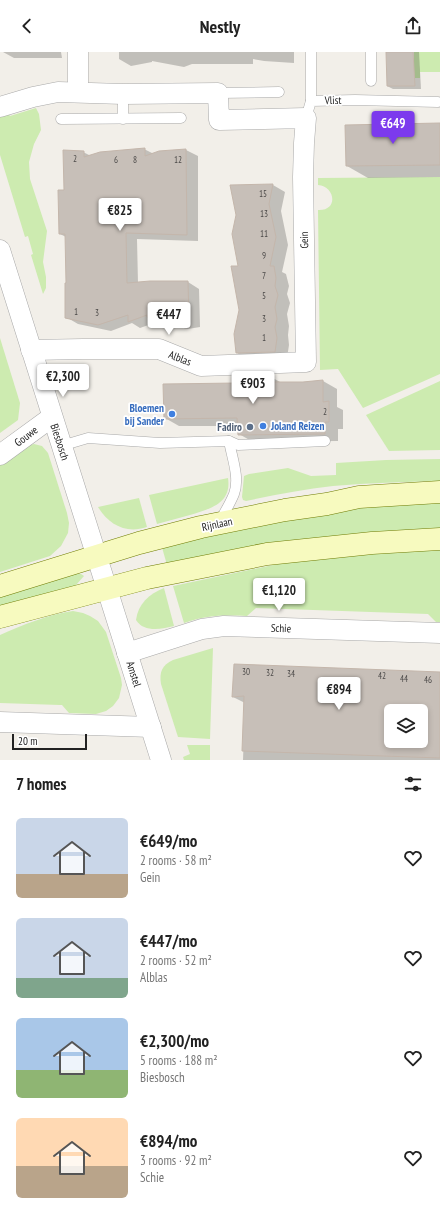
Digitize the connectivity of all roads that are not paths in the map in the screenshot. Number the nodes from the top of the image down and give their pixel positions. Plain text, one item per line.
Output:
1 (78, 52) edge
2 (311, 52) edge
3 (371, 52) edge
4 (371, 81) dead end
5 (78, 92) junction
6 (279, 92) dead end
7 (218, 93) junction
8 (123, 94) junction
9 (438, 102) dead end
10 (0, 107) edge
11 (309, 109) junction
12 (123, 118) junction
13 (181, 118) dead end
14 (61, 119) dead end
15 (0, 250) edge
16 (31, 350) junction
17 (306, 362) joint
18 (52, 416) junction
19 (228, 441) junction
20 (325, 442) dead end
21 (61, 446) junction
22 (0, 455) edge
23 (440, 492) edge
24 (218, 523) junction
25 (440, 539) edge
26 (97, 556) junction
27 (0, 586) edge
28 (106, 588) junction
29 (0, 617) edge
30 (440, 633) edge
31 (127, 652) junction
32 (0, 722) edge
33 (151, 727) junction
34 (161, 760) edge

1 - 5 street
2 - 11 lane, Gein
3 - 4 lane
5 - 8 street
5 - 10 street
6 - 7 lane
7 - 8 street
7 - 11 street, Vlist
8 - 12 lane
9 - 11 lane, Vlist
11 - 17 street, Gein
12 - 13 lane
12 - 14 lane
15 - 16 street, Biesbosch
16 - 17 street, Alblas
16 - 18 street, Biesbosch
18 - 21 street, Biesbosch
18 - 22 street, Gouwe
19 - 20 lane
19 - 21 lane
19 - 24 lane
21 - 26 street, Biesbosch
23 - 24 street, Rijnlaan
24 - 26 street, Rijnlaan
25 - 28 street
26 - 27 street, Rijnlaan
26 - 28 street, Biesbosch
28 - 29 street
28 - 31 street, Amstel
30 - 31 street, Schie
31 - 33 street, Amstel
32 - 33 street
33 - 34 street, Amstel

